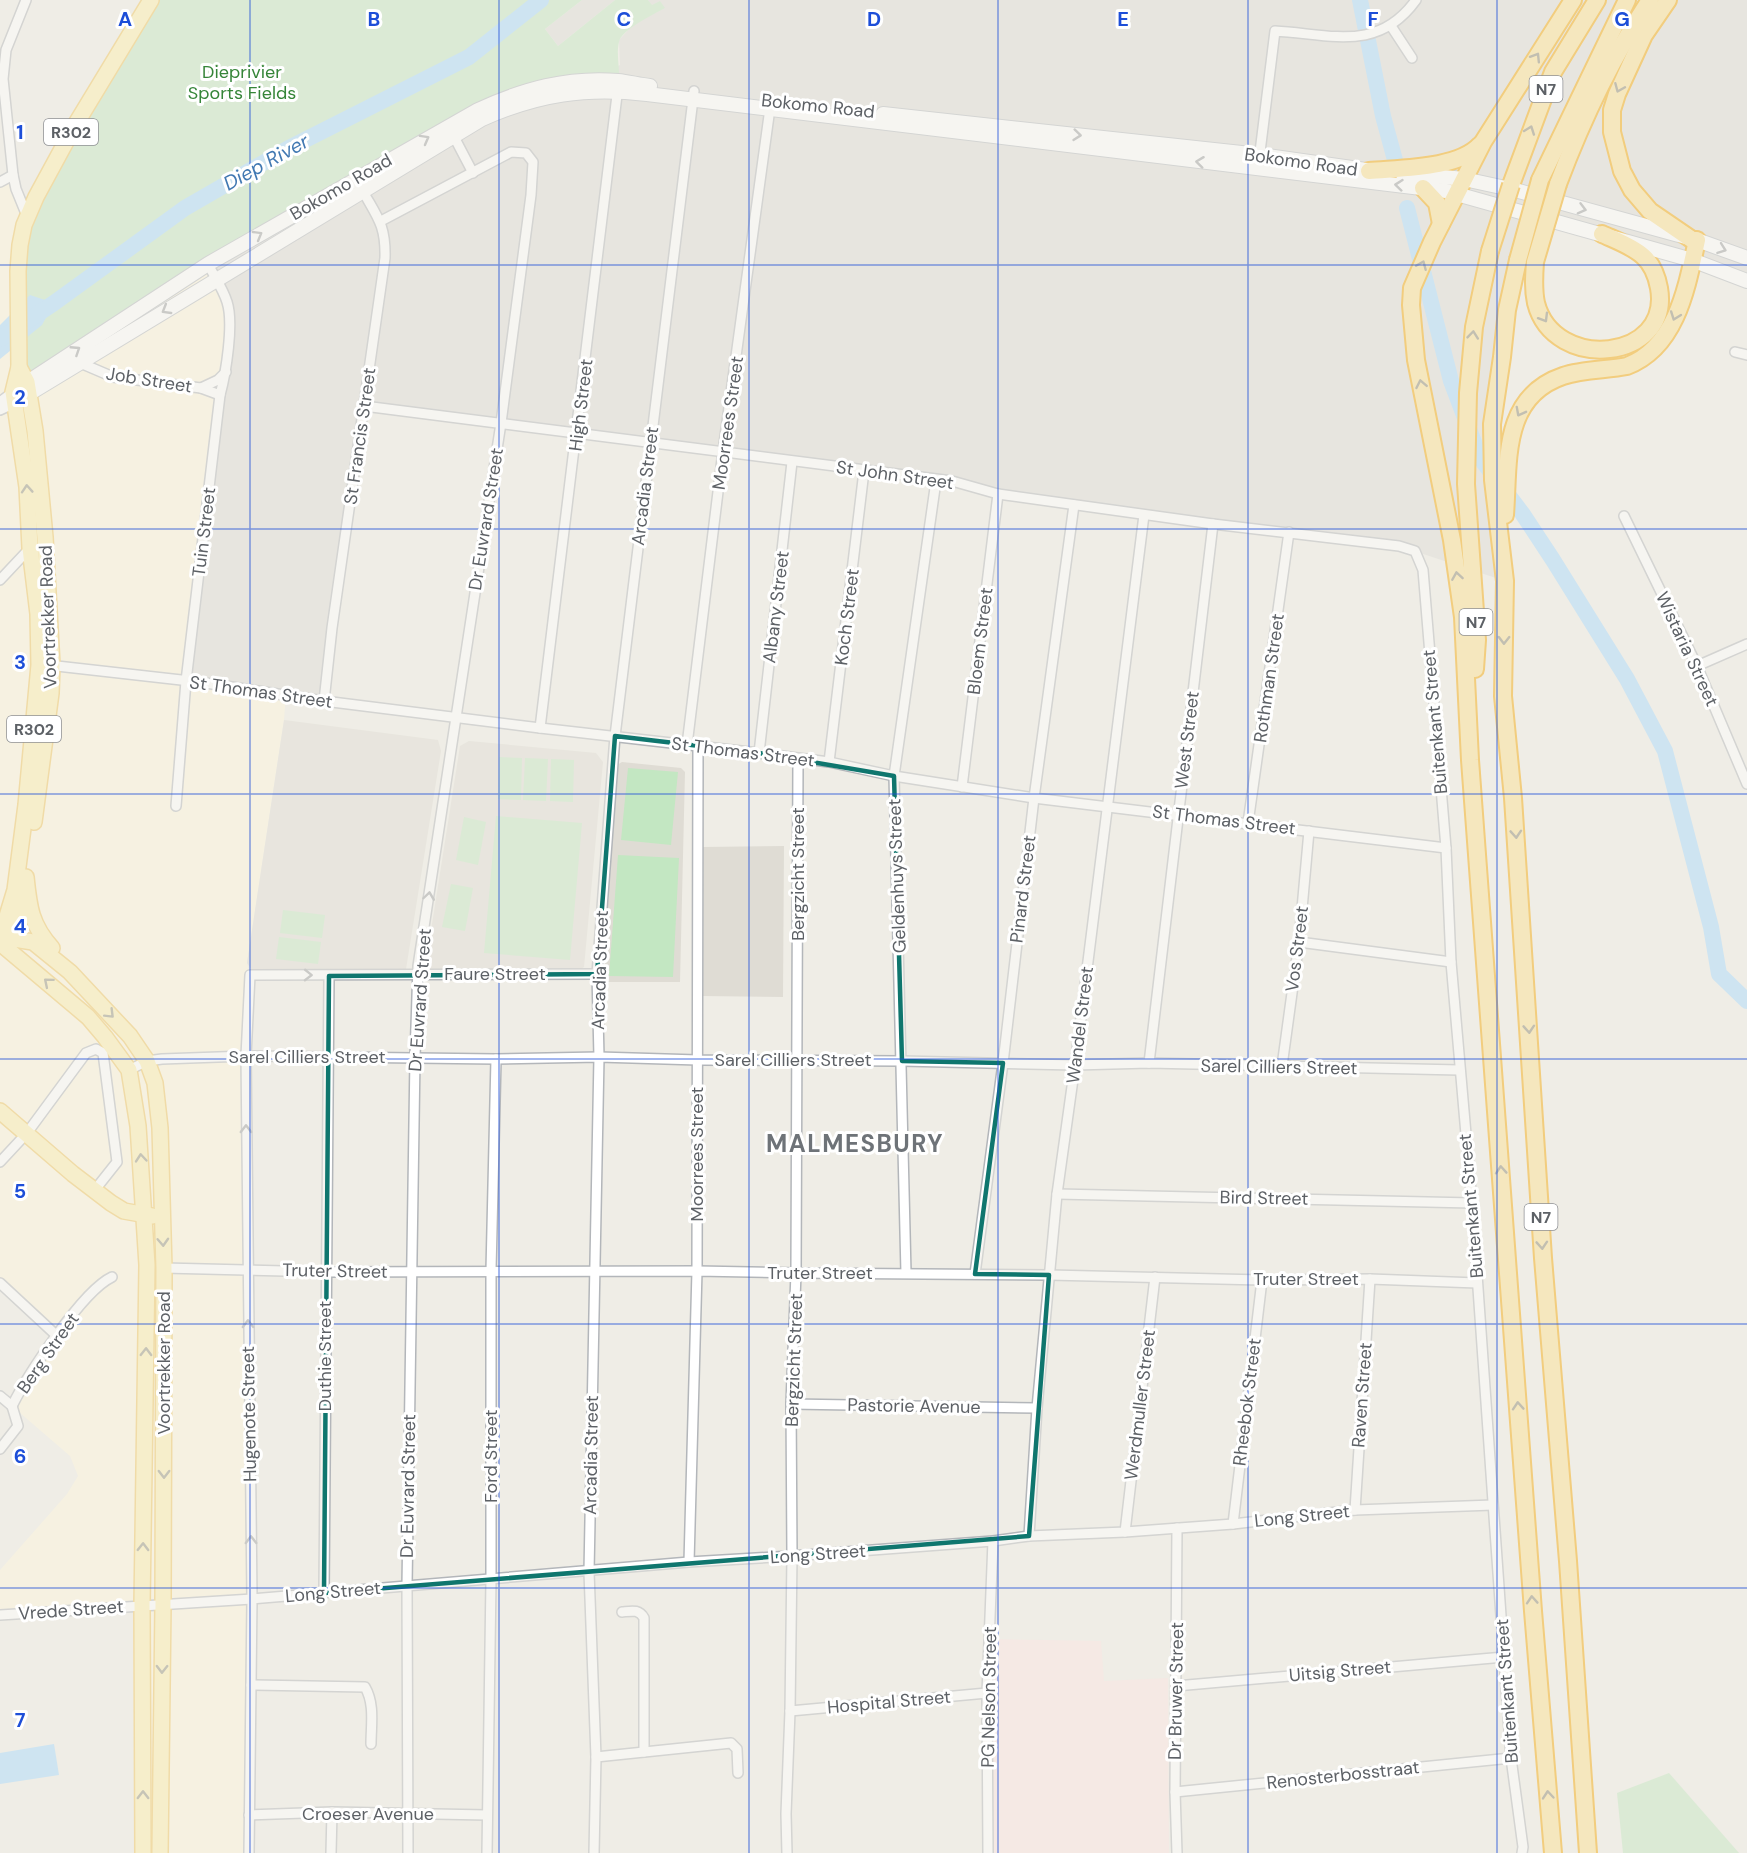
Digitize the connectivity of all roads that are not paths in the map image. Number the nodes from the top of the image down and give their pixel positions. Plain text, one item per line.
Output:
1 (26, 0) edge
2 (151, 0) edge
3 (1416, 0) edge
4 (1572, 0) edge
5 (1597, 0) edge
6 (1627, 0) edge
7 (1650, 0) edge
8 (1668, 0) edge
9 (1391, 26) junction
10 (1412, 58) dead end
11 (618, 86) junction
12 (694, 96) junction
13 (771, 105) junction
14 (451, 132) junction
15 (1483, 142) junction
16 (1259, 162) junction
17 (1369, 171) junction
18 (473, 173) junction
19 (13, 175) junction
20 (356, 178) junction
21 (0, 182) edge
22 (1460, 186) junction
23 (1423, 188) junction
24 (363, 191) junction
25 (27, 216) junction
26 (381, 222) junction
27 (1441, 224) junction
28 (1602, 234) junction
29 (1694, 239) junction
30 (1747, 258) edge
31 (1692, 260) junction
32 (1526, 261) junction
33 (208, 264) junction
34 (216, 280) junction
35 (1747, 281) edge
36 (1735, 352) dead end
37 (1747, 355) edge
38 (19, 360) junction
39 (78, 363) junction
40 (227, 370) junction
41 (28, 388) junction
42 (201, 388) junction
43 (220, 395) junction
44 (9, 399) edge
45 (364, 406) junction
46 (0, 410) edge
47 (501, 423) junction
48 (578, 435) junction
49 (650, 442) junction
50 (723, 451) junction
51 (792, 462) junction
52 (864, 471) junction
53 (936, 481) junction
54 (998, 494) junction
55 (1074, 505) junction
56 (1143, 515) junction
57 (1624, 516) dead end
58 (1213, 524) junction
59 (1290, 532) junction
60 (45, 537) junction
61 (30, 548) junction
62 (1502, 549) junction
63 (1419, 560) joint
64 (0, 580) edge
65 (1747, 644) edge
66 (45, 665) junction
67 (1697, 666) junction
68 (186, 681) junction
69 (324, 701) junction
70 (456, 716) junction
71 (540, 728) junction
72 (615, 736) junction
73 (687, 745) junction
74 (698, 746) junction
75 (759, 753) junction
76 (798, 759) junction
77 (1470, 760) junction
78 (829, 762) junction
79 (894, 776) junction
80 (1747, 784) edge
81 (962, 787) junction
82 (1034, 798) junction
83 (176, 806) dead end
84 (1107, 806) junction
85 (1178, 815) junction
86 (1248, 823) junction
87 (1309, 831) junction
88 (1446, 848) junction
89 (26, 877) junction
90 (15, 890) junction
91 (0, 898) edge
92 (4, 939) edge
93 (1299, 942) junction
94 (1451, 962) junction
95 (70, 972) junction
96 (418, 974) junction
97 (250, 975) joint
98 (597, 975) junction
99 (329, 976) junction
100 (246, 1056) junction
101 (329, 1057) junction
102 (414, 1057) junction
103 (599, 1057) junction
104 (496, 1059) junction
105 (698, 1060) junction
106 (147, 1061) junction
107 (798, 1061) junction
108 (902, 1061) junction
109 (1003, 1063) junction
110 (1149, 1064) junction
111 (1075, 1065) junction
112 (1282, 1066) junction
113 (129, 1070) junction
114 (1459, 1070) junction
115 (0, 1111) edge
116 (27, 1133) junction
117 (0, 1162) edge
118 (94, 1191) junction
119 (1057, 1194) junction
120 (1472, 1203) junction
121 (145, 1216) junction
122 (161, 1216) junction
123 (164, 1268) junction
124 (247, 1269) junction
125 (492, 1270) junction
126 (596, 1270) junction
127 (697, 1270) junction
128 (325, 1272) junction
129 (411, 1272) junction
130 (906, 1273) junction
131 (796, 1274) junction
132 (975, 1274) junction
133 (1048, 1275) junction
134 (112, 1277) dead end
135 (1155, 1277) junction
136 (1370, 1279) junction
137 (1262, 1280) junction
138 (0, 1283) edge
139 (1477, 1284) junction
140 (56, 1335) junction
141 (0, 1396) edge
142 (791, 1404) junction
143 (12, 1406) junction
144 (1037, 1408) junction
145 (0, 1449) edge
146 (1494, 1505) junction
147 (1355, 1510) junction
148 (1233, 1524) junction
149 (1177, 1528) junction
150 (1125, 1532) junction
151 (1029, 1536) junction
152 (993, 1541) junction
153 (792, 1556) junction
154 (689, 1562) junction
155 (589, 1572) junction
156 (491, 1580) junction
157 (407, 1586) junction
158 (324, 1593) junction
159 (252, 1599) junction
160 (142, 1605) junction
161 (164, 1605) junction
162 (622, 1612) dead end
163 (0, 1615) edge
164 (1504, 1657) junction
165 (251, 1685) junction
166 (1176, 1686) junction
167 (987, 1693) junction
168 (790, 1711) junction
169 (370, 1744) dead end
170 (644, 1752) junction
171 (596, 1757) junction
172 (1510, 1758) junction
173 (738, 1773) dead end
174 (1175, 1792) junction
175 (332, 1812) junction
176 (249, 1815) junction
177 (408, 1815) junction
178 (487, 1815) junction
179 (143, 1853) edge
180 (160, 1853) edge
181 (249, 1853) edge
182 (331, 1853) edge
183 (408, 1853) edge
184 (487, 1853) edge
185 (594, 1853) edge
186 (786, 1853) edge
187 (988, 1853) edge
188 (1177, 1853) edge
189 (1522, 1853) edge
190 (1553, 1853) edge
191 (1588, 1853) edge

1 - 19 street
2 - 25 main road, Voortrekker Road / R302
3 - 9 street
15 -> 4 highway
77 -> 5 highway, N7, bridge
6 - 32 highway, N7, bridge
7 - 32 highway, bridge
8 -> 29 highway
9 - 10 street
9 - 16 street
11 - 12 main road, Bokomo Road
11 - 14 main road, Bokomo Road
11 - 48 street, High Street
12 - 13 main road, Bokomo Road
12 - 49 street, Arcadia Street
13 - 16 main road, Bokomo Road
13 - 50 street, Moorrees Street
14 - 18 street
20 -> 14 main road, Bokomo Road
14 - 24 main road, Bokomo Road
15 - 17 highway
15 - 22 highway
16 - 17 main road, Bokomo Road
23 -> 16 main road, Bokomo Road
17 - 22 main road, Bokomo Road
18 - 26 street
18 - 47 street, Dr Euvrard Street
19 - 21 street
19 - 25 street
20 - 24 street, St Francis Street
33 -> 20 main road, Bokomo Road
22 - 23 main road, Bokomo Road
22 - 27 highway
22 - 28 main road, Bokomo Road
22 -> 29 main road, Bokomo Road
23 - 27 highway
24 - 26 street, St Francis Street
24 - 34 main road, Bokomo Road
25 - 38 main road, Voortrekker Road / R302
26 - 45 street, St Francis Street
77 -> 27 highway
28 - 31 main road, Bokomo Road
32 -> 28 highway
29 -> 30 main road, Bokomo Road
29 - 31 highway
31 - 35 main road, Bokomo Road
31 -> 62 highway
32 - 62 highway, N7
33 - 34 street, Tuin Street
41 -> 33 main road, Bokomo Road
34 -> 39 main road, Bokomo Road
34 - 40 street, Tuin Street
36 - 37 street
38 - 41 main road, Voortrekker Road / R302
38 - 44 main road, Voortrekker Road / R302
39 - 41 main road, Bokomo Road
39 - 42 street, Job Street
40 - 42 street
40 - 43 street, Tuin Street
41 - 44 main road, Bokomo Road
41 - 60 main road, Voortrekker Road / R302
42 - 43 street, Job Street
43 - 68 street, Tuin Street
44 - 46 street
61 -> 44 main road, Voortrekker Road / R302
45 - 47 street, St John Street
45 - 69 street, St Francis Street
47 - 48 street, St John Street
47 - 70 street, Dr Euvrard Street
48 - 49 street, St John Street
48 - 71 street, High Street
49 - 50 street, St John Street
49 - 72 street, Arcadia Street
50 - 51 street, St John Street
50 - 73 street, Moorrees Street
51 - 52 street, St John Street
51 - 75 street, Albany Street
52 - 53 street, St John Street
52 - 78 street, Koch Street
53 - 54 street, St John Street
53 - 79 street, Geldenhuys Street
54 - 55 street, St John Street
54 - 81 street, Bloem Street
55 - 56 street, St John Street
55 - 82 street, Pinard Street
56 - 58 street, St John Street
56 - 84 street, Wandel Street
57 - 67 street, Wistaria Street
58 - 59 street, St John Street
58 - 85 street, West Street
59 - 63 street, St John Street
59 - 86 street, Rothman Street
60 - 61 street
60 - 66 main road, Voortrekker Road / R302
61 - 64 street
61 - 66 main road, Voortrekker Road / R302
62 -> 191 highway, N7
63 - 88 street, Buitenkant Street
65 - 67 street
66 - 68 street, St Thomas Street
66 - 89 main road, Voortrekker Road / R302
66 - 90 main road, Voortrekker Road / R302
67 - 80 street, Wistaria Street
68 - 69 street, St Thomas Street
68 - 83 street, Tuin Street
69 - 70 street, St Thomas Street
70 - 71 street, St Thomas Street
96 -> 70 street, Dr Euvrard Street
71 - 72 street, St Thomas Street
72 - 73 street, St Thomas Street
72 - 98 street, Arcadia Street
73 - 74 street, St Thomas Street
74 - 75 street, St Thomas Street
74 - 105 street, Moorrees Street
75 - 76 street, St Thomas Street
76 - 78 street, St Thomas Street
76 - 107 street, Bergzicht Street
190 -> 77 highway, N7
78 - 79 street, St Thomas Street
79 - 81 street, St Thomas Street
79 - 108 street, Geldenhuys Street
81 - 82 street, St Thomas Street
82 - 84 street, St Thomas Street
82 - 109 street, Pinard Street
84 - 85 street, St Thomas Street
84 - 111 street, Wandel Street
85 - 86 street, St Thomas Street
85 - 110 street, West Street
86 - 87 street, St Thomas Street
87 - 88 street, St Thomas Street
87 - 93 street, Vos Street
88 - 94 street, Buitenkant Street
89 - 92 main road, Voortrekker Road / R302
89 - 95 main road
90 - 91 main road
90 - 92 main road, Voortrekker Road / R302
92 - 95 main road, Voortrekker Road
113 -> 92 main road, Voortrekker Road
93 - 94 street
93 - 112 street, Vos Street
94 - 114 street, Buitenkant Street
95 -> 106 main road, Voortrekker Road
96 - 98 street, Faure Street
96 - 99 street, Faure Street
96 - 102 street, Dr Euvrard Street
97 -> 99 street, Faure Street
97 - 100 street, Hugenote Street
98 - 103 street, Arcadia Street
99 - 101 street, Duthie Street
100 - 101 street, Sarel Cilliers Street
100 - 106 street, Sarel Cilliers Street
124 -> 100 street, Hugenote Street
101 - 102 street, Sarel Cilliers Street
101 - 128 street, Duthie Street
102 - 104 street, Sarel Cilliers Street
102 - 129 street, Dr Euvrard Street
103 - 104 street, Sarel Cilliers Street
103 - 105 street, Sarel Cilliers Street
103 - 126 street, Arcadia Street
104 - 125 street, Ford Street
105 - 107 street, Sarel Cilliers Street
105 - 127 street, Moorrees Street
106 - 113 street, Sarel Cilliers Street
106 - 122 main road, Voortrekker Road
107 - 108 street, Sarel Cilliers Street
107 - 131 street, Bergzicht Street
108 - 109 street, Sarel Cilliers Street
108 - 130 street, Geldenhuys Street
109 - 111 street, Sarel Cilliers Street
109 - 132 street, Pinard Street
110 - 111 street, Sarel Cilliers Street
110 - 112 street, Sarel Cilliers Street
111 - 119 street, Wandel Street
112 - 114 street, Sarel Cilliers Street
121 -> 113 main road, Voortrekker Road
114 - 120 street, Buitenkant Street
115 - 116 main road
116 - 117 street
116 - 118 main road
116 - 118 street
118 - 121 main road
119 - 120 street, Bird Street
119 - 133 street, Wandel Street
120 - 139 street, Buitenkant Street
121 - 122 main road
160 -> 121 main road, Voortrekker Road
122 -> 123 main road, Voortrekker Road
123 - 124 street, Truter Street
123 -> 161 main road, Voortrekker Road
124 - 128 street, Truter Street
159 -> 124 street, Hugenote Street
125 - 126 street, Truter Street
125 - 129 street, Truter Street
125 - 156 street, Ford Street
126 - 127 street, Truter Street
126 - 155 street, Arcadia Street
127 - 131 street, Truter Street
127 - 154 street, Moorrees Street
128 - 129 street, Truter Street
128 - 158 street, Duthie Street
129 - 157 street, Dr Euvrard Street
130 - 131 street, Truter Street
130 - 132 street, Truter Street
131 - 142 street, Bergzicht Street
132 - 133 street, Truter Street
133 - 135 street, Truter Street
133 - 144 street, Wandel Street
134 - 140 street, Berg Street
135 - 137 street, Truter Street
135 - 150 street, Werdmuller Street
136 - 137 street, Truter Street
136 - 139 street, Truter Street
136 - 147 street, Raven Street
137 - 148 street, Rheebok Street
138 - 140 street
139 - 146 street, Buitenkant Street
140 - 143 street, Berg Street
141 - 143 street
142 - 144 street, Pastorie Avenue
142 - 153 street, Bergzicht Street
143 - 145 street
144 - 151 street, Wandel Street
146 - 147 street, Long Street
146 - 164 street, Buitenkant Street
147 - 148 street, Long Street
148 - 149 street, Long Street
149 - 150 street, Long Street
149 - 166 street, Dr Bruwer Street
150 - 151 street, Long Street
151 - 152 street, Long Street
152 - 153 street, Long Street
152 - 167 street, PG Nelson Street
153 - 154 street, Long Street
153 - 168 street, Bergzicht Street
154 - 155 street, Long Street
155 - 156 street, Long Street
155 - 171 street, Arcadia Street
156 - 157 street, Long Street
156 - 178 street, Ford Street
157 - 158 street, Long Street
157 - 177 street, Dr Euvrard Street
158 - 159 street, Long Street
159 - 161 street, Long Street
159 - 165 street, Hugenote Street
160 - 161 street, Long Street
160 - 163 street, Vrede Street
179 -> 160 main road, Voortrekker Road
161 -> 180 main road, Voortrekker Road
162 - 170 street
164 - 166 street, Uitsig Street
164 - 172 street, Buitenkant Street
165 - 169 street
165 - 176 street, Hugenote Street
166 - 174 street, Dr Bruwer Street
167 - 168 street, Hospital Street
167 - 187 street, PG Nelson Street
168 - 186 street, Bergzicht Street
170 - 171 street
170 - 173 street
171 - 185 street, Arcadia Street
172 - 174 street, Renosterbosstraat
172 - 189 street, Buitenkant Street
174 - 188 street, Dr Bruwer Street
175 - 176 street, Croeser Avenue
175 - 177 street, Croeser Avenue
175 - 182 street
176 - 181 street, Hugenote Street
177 - 178 street, Croeser Avenue
177 - 183 street, Dr Euvrard Street
178 - 184 street, Ford Street

